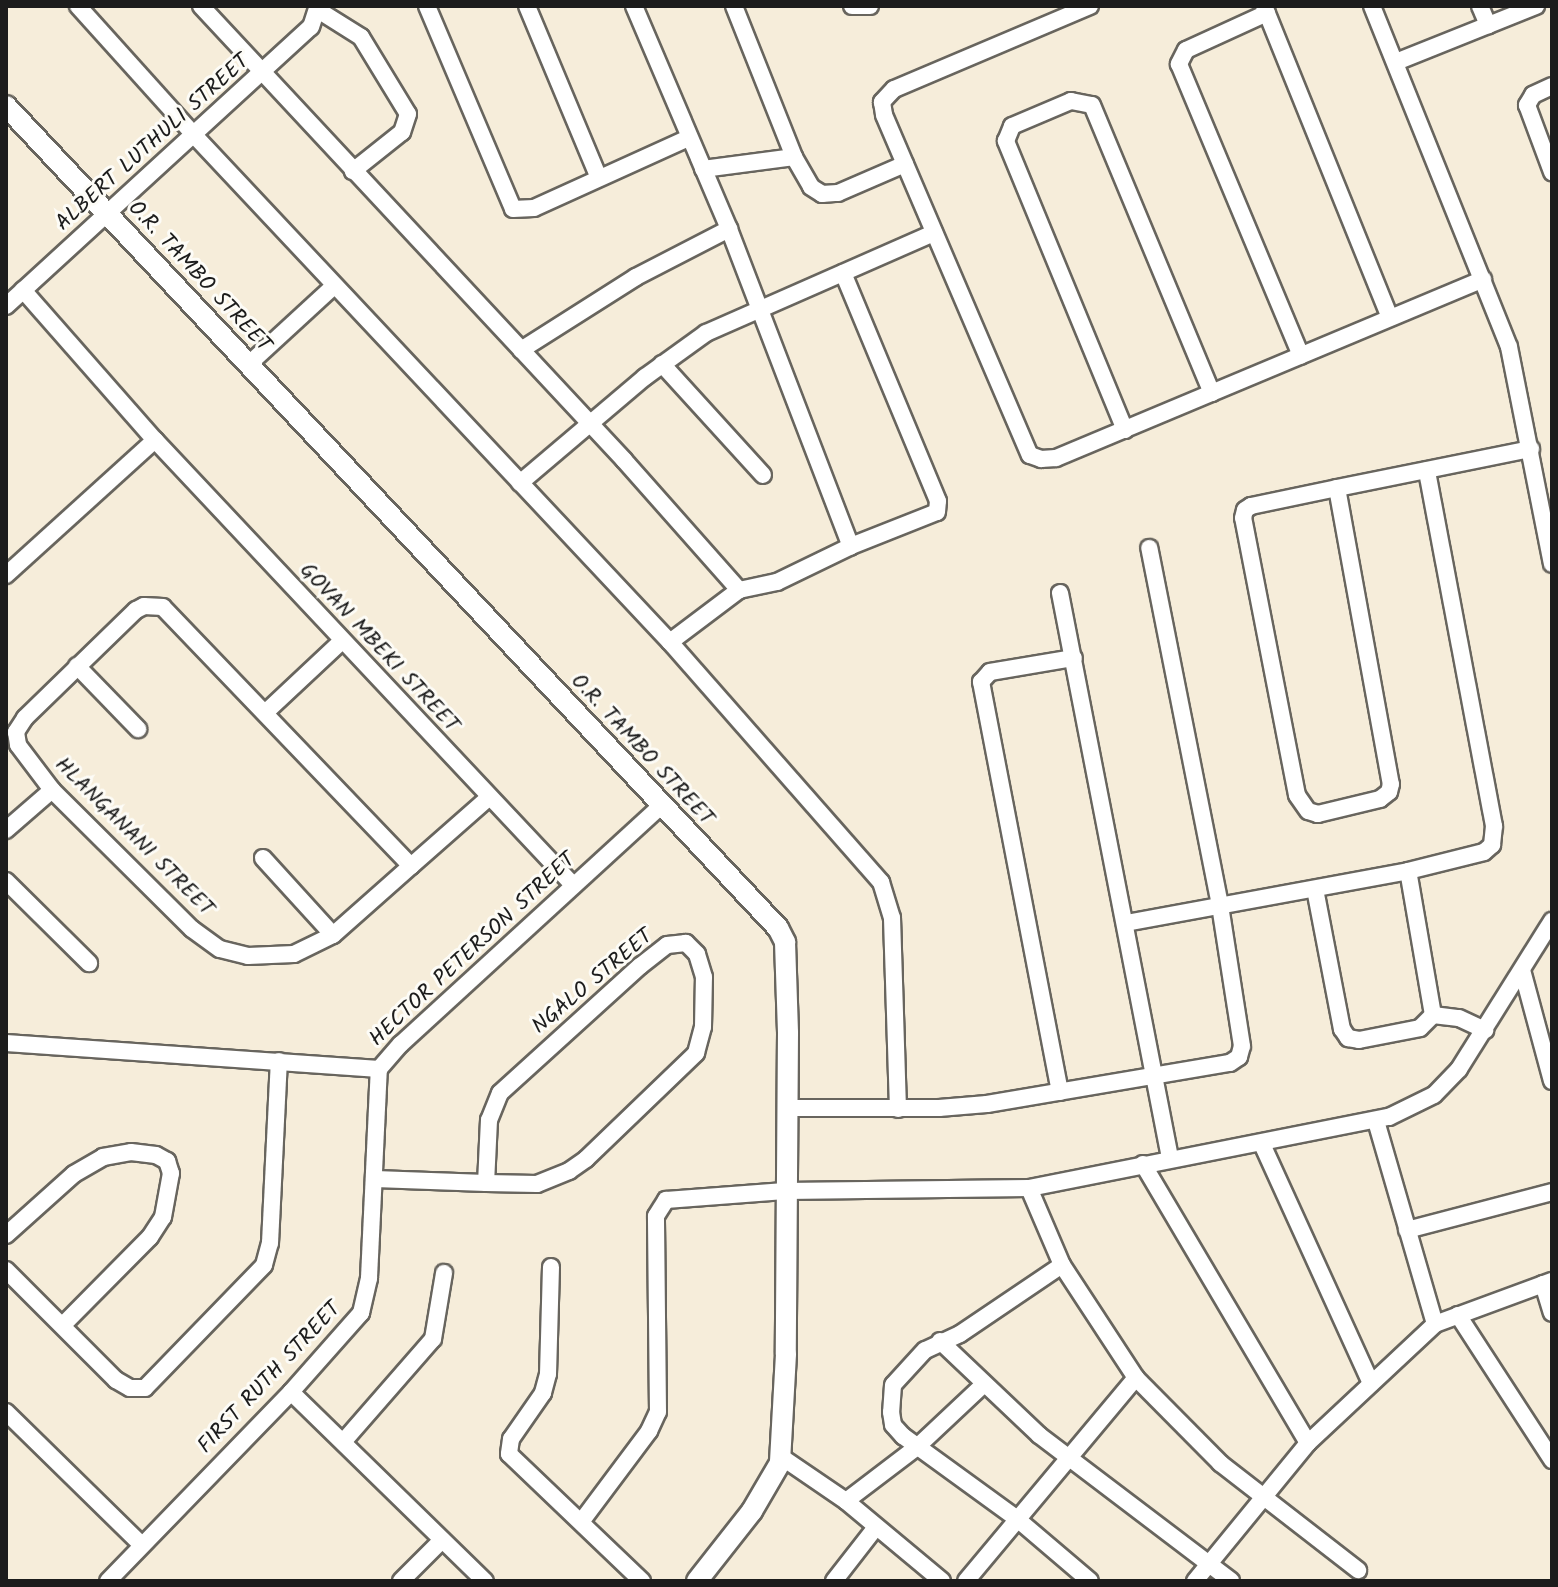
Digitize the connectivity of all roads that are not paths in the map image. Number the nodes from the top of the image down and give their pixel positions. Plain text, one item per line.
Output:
1 (78, 6) edge
2 (201, 6) edge
3 (427, 6) edge
4 (527, 6) edge
5 (634, 6) edge
6 (734, 6) edge
7 (852, 6) edge
8 (870, 6) edge
9 (1090, 6) edge
10 (1372, 6) edge
11 (1480, 6) edge
12 (1536, 6) edge
13 (318, 8) edge
14 (1266, 10) edge
15 (1057, 12) edge
16 (1488, 25) junction
17 (1396, 62) junction
18 (262, 74) junction
19 (1552, 86) edge
20 (6, 106) edge
21 (194, 135) junction
22 (688, 138) junction
23 (794, 157) junction
24 (905, 164) junction
25 (703, 169) junction
26 (353, 171) junction
27 (1552, 172) edge
28 (599, 178) junction
29 (106, 213) junction
30 (729, 229) junction
31 (934, 233) junction
32 (843, 273) junction
33 (1483, 279) junction
34 (334, 286) junction
35 (23, 290) junction
36 (6, 306) edge
37 (760, 308) junction
38 (1390, 318) junction
39 (521, 350) junction
40 (1301, 356) junction
41 (662, 364) junction
42 (248, 365) junction
43 (1212, 393) junction
44 (590, 423) junction
45 (1125, 430) junction
46 (155, 440) junction
47 (1531, 449) junction
48 (1427, 470) junction
49 (763, 475) dead end
50 (520, 483) junction
51 (1337, 488) junction
52 (851, 546) junction
53 (1149, 548) dead end
54 (1552, 564) edge
55 (6, 575) edge
56 (739, 590) junction
57 (1060, 593) dead end
58 (342, 641) junction
59 (670, 642) junction
60 (1074, 658) junction
61 (77, 666) junction
62 (266, 712) junction
63 (138, 729) dead end
64 (52, 790) junction
65 (488, 798) junction
66 (661, 806) junction
67 (6, 830) edge
68 (263, 858) dead end
69 (411, 866) junction
70 (1408, 871) junction
71 (6, 881) edge
72 (573, 885) junction
73 (1315, 889) junction
74 (1220, 905) junction
75 (1552, 921) edge
76 (1126, 923) junction
77 (333, 935) junction
78 (89, 963) dead end
79 (1522, 970) junction
80 (1433, 1015) junction
81 (1485, 1030) junction
82 (6, 1043) edge
83 (279, 1061) junction
84 (379, 1069) junction
85 (1153, 1077) junction
86 (1552, 1081) edge
87 (1060, 1092) junction
88 (787, 1108) junction
89 (898, 1109) junction
90 (1376, 1121) junction
91 (1262, 1144) junction
92 (1170, 1158) junction
93 (1143, 1164) junction
94 (375, 1179) junction
95 (486, 1183) junction
96 (1029, 1188) junction
97 (785, 1191) junction
98 (1552, 1192) edge
99 (1407, 1230) junction
100 (6, 1235) edge
101 (1062, 1265) junction
102 (551, 1267) dead end
103 (6, 1270) edge
104 (444, 1273) dead end
105 (1547, 1282) edge
106 (1552, 1313) edge
107 (1458, 1315) junction
108 (1435, 1324) junction
109 (63, 1325) junction
110 (940, 1341) junction
111 (1136, 1378) junction
112 (1371, 1383) junction
113 (984, 1384) junction
114 (291, 1392) junction
115 (6, 1412) edge
116 (343, 1442) junction
117 (1308, 1443) junction
118 (917, 1447) junction
119 (1068, 1455) junction
120 (780, 1456) junction
121 (1552, 1460) edge
122 (1262, 1497) junction
123 (846, 1501) junction
124 (1016, 1518) junction
125 (581, 1522) junction
126 (876, 1527) junction
127 (442, 1540) junction
128 (142, 1545) junction
129 (1208, 1565) junction
130 (1358, 1570) dead end
131 (108, 1581) edge
132 (401, 1581) edge
133 (485, 1581) edge
134 (642, 1581) edge
135 (697, 1581) edge
136 (834, 1581) edge
137 (942, 1581) edge
138 (966, 1581) edge
139 (1090, 1581) edge
140 (1195, 1581) edge
141 (1231, 1581) edge

1 - 21 street
2 - 18 street
3 - 28 street
4 - 28 street
5 - 22 street
6 - 23 street
7 - 8 street
9 - 15 street
10 - 17 street
11 - 16 street
12 - 16 street
13 - 18 street, ALBERT LUTHULI STREET
13 - 26 street
14 - 38 street
14 - 40 street
15 - 24 street
16 - 17 street
17 - 33 street
18 - 21 street, ALBERT LUTHULI STREET
18 - 26 street
19 - 27 street
20 - 29 street, O.R. TAMBO STREET
21 - 29 street, ALBERT LUTHULI STREET
21 - 34 street
22 - 25 street
22 - 28 street
23 - 24 street
23 - 25 street
24 - 31 street
25 - 30 street
26 - 39 street
29 - 35 street, ALBERT LUTHULI STREET
29 - 42 street, O.R. TAMBO STREET
30 - 37 street
30 - 39 street
31 - 32 street
31 - 45 street
32 - 37 street
32 - 52 street
33 - 38 street
33 - 47 street
34 - 42 street
34 - 50 street
35 - 36 street, ALBERT LUTHULI STREET
35 - 46 street, GOVAN MBEKI STREET
37 - 41 street
37 - 52 street
38 - 40 street
39 - 44 street
40 - 43 street
41 - 44 street
41 - 49 street
42 - 66 street, O.R. TAMBO STREET
43 - 45 street
43 - 45 street
44 - 50 street
44 - 56 street
46 - 55 street
46 - 58 street, GOVAN MBEKI STREET
47 - 48 street
47 - 54 street
48 - 51 street
48 - 70 street
50 - 59 street
51 - 51 street
52 - 56 street
53 - 74 street
56 - 59 street
57 - 60 street
58 - 62 street
58 - 65 street, GOVAN MBEKI STREET
59 - 89 street
60 - 76 street
60 - 87 street
61 - 62 street, HLANGANANI STREET
61 - 63 street
61 - 64 street, HLANGANANI STREET
62 - 69 street, HLANGANANI STREET
64 - 67 street
64 - 77 street, HLANGANANI STREET
65 - 69 street, HLANGANANI STREET
65 - 72 street, GOVAN MBEKI STREET
66 - 72 street, HECTOR PETERSON STREET
66 - 88 street, O.R. TAMBO STREET
68 - 77 street
69 - 77 street, HLANGANANI STREET
70 - 73 street
70 - 80 street
71 - 78 street
72 - 84 street, HECTOR PETERSON STREET
73 - 74 street
73 - 80 street
74 - 76 street
74 - 85 street
75 - 79 street
76 - 85 street
79 - 81 street
79 - 86 street
80 - 81 street
81 - 90 street
82 - 83 street, HECTOR PETERSON STREET
83 - 84 street, HECTOR PETERSON STREET
83 - 109 street
84 - 94 street, FIRST RUTH STREET
85 - 87 street
85 - 92 street
87 - 89 street
88 - 89 street
88 - 97 street, O.R. TAMBO STREET
90 - 91 street
90 - 99 street
91 - 92 street
91 - 112 street
92 - 93 street
93 - 96 street
93 - 117 street
94 - 95 street, NGALO STREET
94 - 114 street, FIRST RUTH STREET
95 - 95 street, NGALO STREET
96 - 97 street
96 - 101 street
97 - 120 street, O.R. TAMBO STREET
97 - 125 street
98 - 99 street
99 - 108 street
100 - 109 street
101 - 110 street
101 - 111 street
102 - 125 street
103 - 109 street
104 - 116 street
105 - 106 street
105 - 107 street
107 - 108 street
107 - 121 street
108 - 112 street
110 - 113 street
110 - 118 street
111 - 119 street
111 - 122 street
112 - 117 street
113 - 118 street
113 - 119 street
114 - 116 street
114 - 128 street, FIRST RUTH STREET
115 - 128 street
116 - 127 street
117 - 122 street
118 - 123 street
118 - 124 street
119 - 124 street
119 - 129 street
120 - 123 street
120 - 135 street, O.R. TAMBO STREET
122 - 129 street
122 - 130 street
123 - 126 street
124 - 138 street
124 - 139 street
125 - 134 street
126 - 136 street
126 - 137 street
127 - 132 street
127 - 133 street
128 - 131 street, FIRST RUTH STREET
129 - 140 street
129 - 141 street

